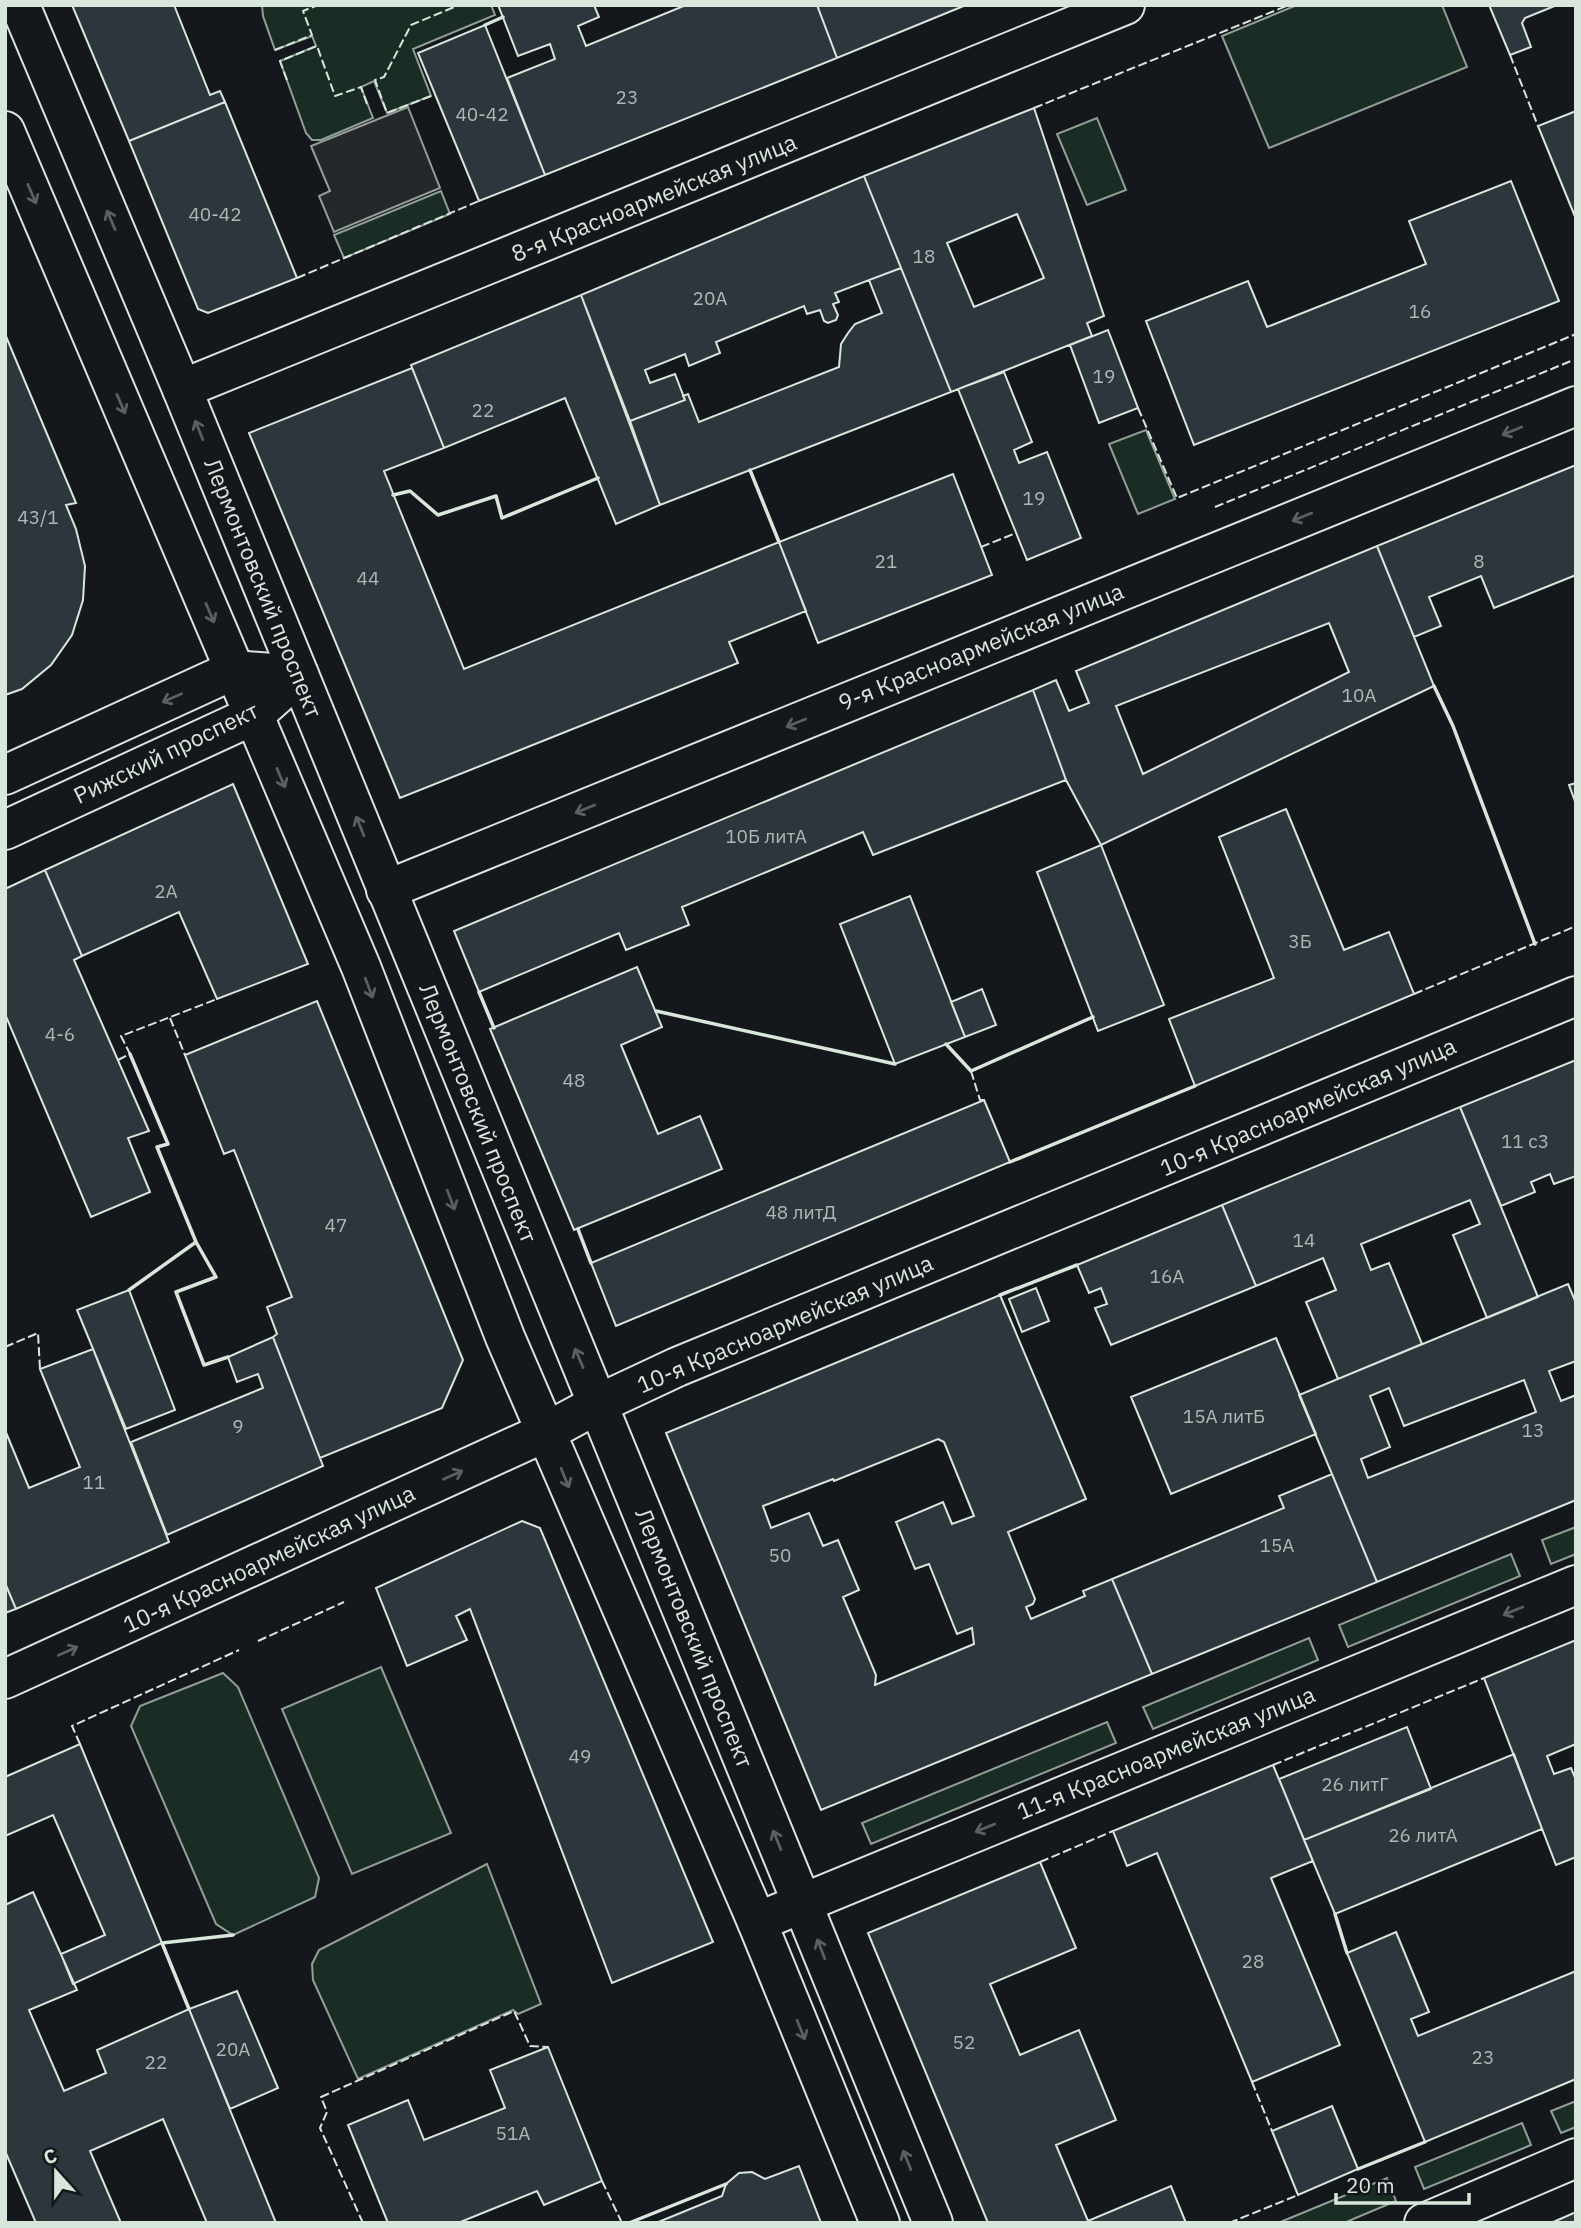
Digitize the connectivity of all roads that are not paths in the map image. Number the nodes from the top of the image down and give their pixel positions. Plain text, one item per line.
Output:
1 (20, 5) edge
2 (1125, 5) edge
3 (5, 131) edge
4 (182, 389) junction
5 (1576, 406) edge
6 (234, 670) junction
7 (299, 675) junction
8 (254, 715) junction
9 (5, 775) edge
10 (5, 830) edge
11 (386, 890) junction
12 (1576, 996) edge
13 (598, 1404) junction
14 (546, 1432) junction
15 (1576, 1585) edge
16 (5, 1679) edge
17 (803, 1903) junction
18 (757, 1922) junction
19 (1576, 2158) edge
20 (880, 2223) edge
21 (933, 2223) edge
22 (1424, 2223) edge

4 -> 1 main road, Лермонтовский проспект
2 - 4 main road, 8-я Красноармейская улица
3 -> 6 main road
7 -> 4 main road, Лермонтовский проспект
5 -> 11 main road, 9-я Красноармейская улица
6 - 7 main road, Рижский проспект
6 - 8 main road
6 -> 9 main road, Рижский проспект
7 - 8 main road, Рижский проспект
11 -> 7 main road, Лермонтовский проспект
8 - 10 main road, Рижский проспект
8 -> 14 main road
13 -> 11 main road, Лермонтовский проспект
12 - 13 main road, 10-я Красноармейская улица
13 - 14 main road, 10-я Красноармейская улица
17 -> 13 main road, Лермонтовский проспект
16 -> 14 main road, 10-я Красноармейская улица
14 -> 18 main road
15 -> 17 main road, 11-я Красноармейская улица
17 - 18 main road, 11-я Красноармейская улица
21 -> 17 main road, Лермонтовский проспект
18 -> 20 main road
19 - 22 main road

